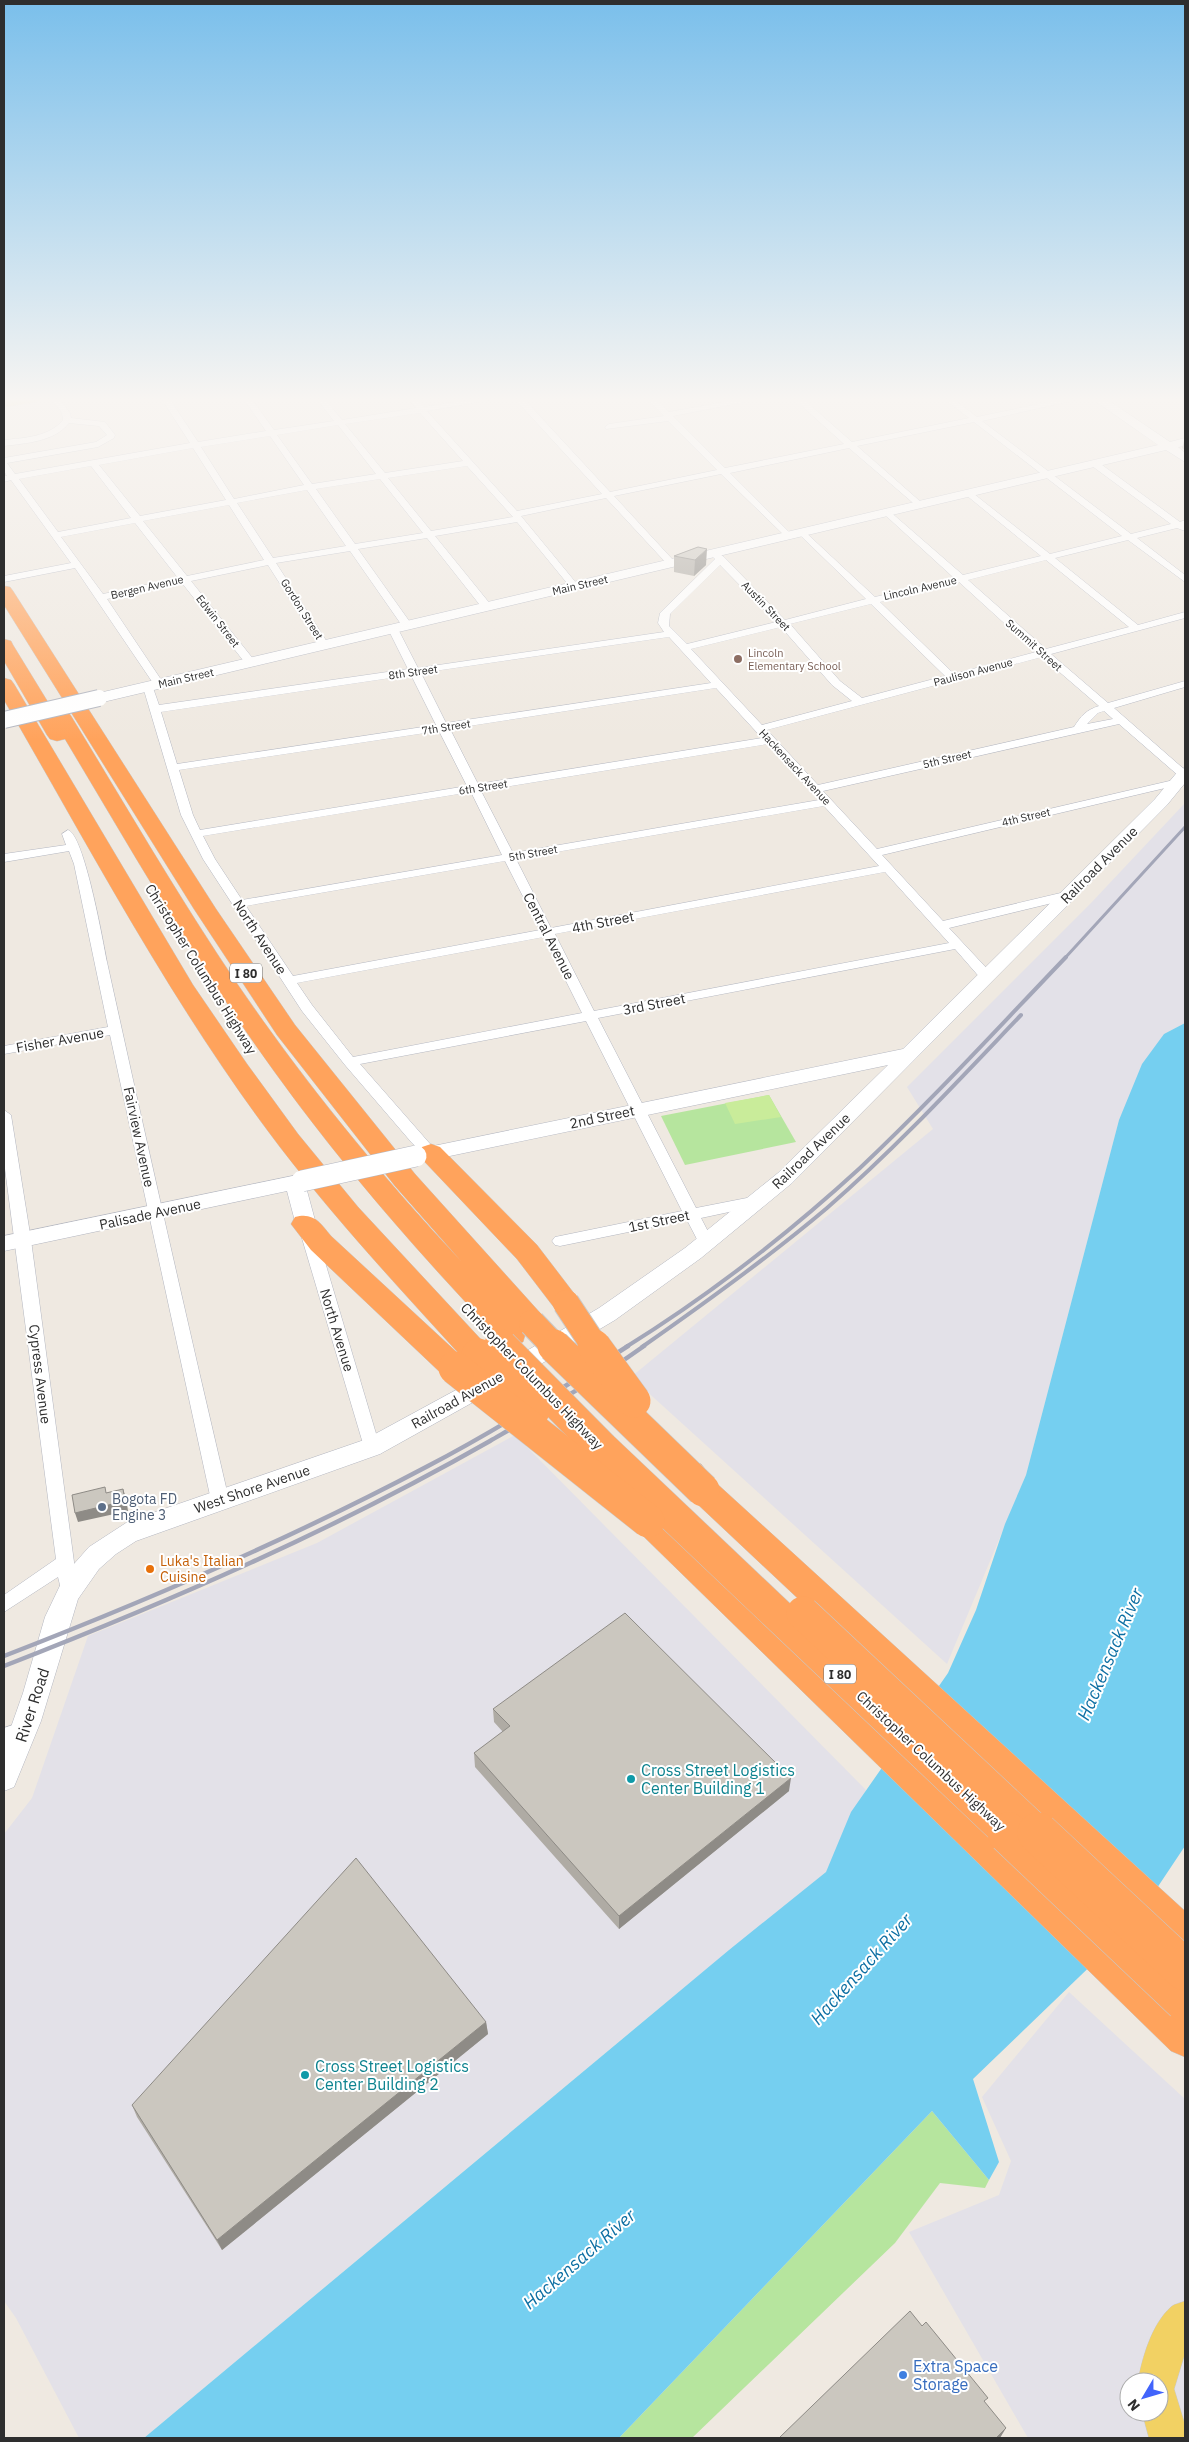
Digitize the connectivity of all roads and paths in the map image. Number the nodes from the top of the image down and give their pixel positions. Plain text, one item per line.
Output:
1 (36, 512) edge
2 (132, 512) edge
3 (171, 512) edge
4 (239, 512) edge
5 (327, 512) edge
6 (411, 512) edge
7 (513, 512) edge
8 (535, 512) edge
9 (624, 512) edge
10 (763, 512) edge
11 (887, 512) joint
12 (992, 512) edge
13 (1097, 512) edge
14 (1163, 512) edge
15 (517, 516) junction
16 (137, 518) junction
17 (1183, 526) edge
18 (802, 532) junction
19 (429, 534) junction
20 (55, 535) junction
21 (788, 536) junction
22 (1130, 537) junction
23 (352, 547) junction
24 (717, 556) junction
25 (1048, 557) junction
26 (272, 561) junction
27 (671, 563) junction
28 (76, 565) junction
29 (185, 578) junction
30 (961, 578) junction
31 (1185, 579) edge
32 (4, 580) edge
33 (11, 584) edge
34 (574, 586) junction
35 (100, 598) junction
36 (872, 599) junction
37 (487, 607) junction
38 (1185, 615) edge
39 (4, 622) edge
40 (782, 622) junction
41 (407, 626) junction
42 (1136, 628) junction
43 (393, 629) junction
44 (670, 634) junction
45 (4, 645) edge
46 (324, 645) junction
47 (684, 648) junction
48 (1044, 654) junction
49 (250, 662) junction
50 (413, 672) junction
51 (953, 678) junction
52 (4, 684) edge
53 (1185, 684) edge
54 (153, 685) junction
55 (718, 685) junction
56 (860, 702) junction
57 (1105, 707) junction
58 (156, 709) junction
59 (4, 720) edge
60 (1120, 721) junction
61 (442, 727) junction
62 (760, 729) junction
63 (1078, 729) junction
64 (770, 740) junction
65 (173, 768) junction
66 (1182, 776) edge
67 (474, 789) junction
68 (815, 789) junction
69 (827, 802) junction
70 (195, 834) junction
71 (874, 853) junction
72 (509, 857) junction
73 (4, 858) edge
74 (888, 868) junction
75 (1069, 895) junction
76 (238, 904) junction
77 (940, 926) junction
78 (547, 932) junction
79 (958, 945) junction
80 (986, 977) junction
81 (288, 981) junction
82 (590, 1016) junction
83 (117, 1030) junction
84 (4, 1050) edge
85 (910, 1054) junction
86 (350, 1062) junction
87 (638, 1109) junction
88 (4, 1115) edge
89 (424, 1155) junction
90 (298, 1182) junction
91 (758, 1201) junction
92 (155, 1214) junction
93 (690, 1214) junction
94 (305, 1224) junction
95 (560, 1241) dead end
96 (13, 1242) edge
97 (706, 1243) junction
98 (495, 1345) junction
99 (372, 1447) junction
100 (703, 1490) junction
101 (220, 1500) junction
102 (65, 1562) junction
103 (68, 1592) junction
104 (4, 1604) edge
105 (55, 1631) joint
106 (15, 1734) edge
107 (4, 1778) edge
108 (1185, 1936) edge
109 (1185, 1970) edge
110 (1185, 2002) edge
111 (1185, 2038) edge
112 (1185, 2320) edge
113 (1159, 2372) edge
114 (1165, 2422) edge
115 (1169, 2438) edge

1 - 20 street, North Avenue
2 - 16 street, Edwin Street
3 - 16 street
4 - 26 street, Gordon Street
5 - 23 street
6 - 19 street
7 - 15 street
8 - 15 street, Bergen Avenue
9 - 27 street
10 - 21 street
11 - 18 main road, Main Street
11 - 30 street, Summit Street
12 - 25 street
13 - 22 street
14 - 17 street
15 - 19 street, Bergen Avenue
15 - 34 street
16 - 20 street
16 - 29 street, Edwin Street
17 - 22 street, Lincoln Avenue
18 - 21 main road, Main Street
18 - 36 street
19 - 23 street, Bergen Avenue
19 - 37 street
20 - 28 street, North Avenue
21 - 24 main road, Main Street
22 - 25 street, Lincoln Avenue
22 - 31 street
23 - 26 street, Bergen Avenue
23 - 41 street
24 - 27 main road, Main Street
24 - 40 street, Austin Street
24 - 44 street
25 - 30 street, Lincoln Avenue
25 - 42 street
26 - 29 street, Bergen Avenue
26 - 46 street, Gordon Street
27 - 34 main road, Main Street
28 - 33 street
28 - 35 street, North Avenue
29 - 35 street, Bergen Avenue
29 - 49 street, Edwin Street
30 - 36 street, Lincoln Avenue
30 - 48 street, Summit Street
32 - 33 street
33 - 98 highway, Christopher Columbus Highway / I 80
34 - 37 main road, Main Street
35 - 54 street, North Avenue
36 - 40 street, Lincoln Avenue
36 - 51 street
37 - 41 main road, Main Street
38 - 42 street, Paulison Avenue
39 - 98 highway, Christopher Columbus Highway / I 80
40 - 47 street, Lincoln Avenue
40 - 56 street, Austin Street
41 - 43 main road, Main Street
42 - 48 street, Paulison Avenue
43 - 46 main road, Main Street
43 - 50 street, Central Avenue
44 - 47 street, Hackensack Avenue
44 - 50 street, 8th Street
45 - 98 highway, Christopher Columbus Highway / I 80
46 - 49 main road, Main Street
47 - 55 street, Hackensack Avenue
48 - 51 street, Paulison Avenue
48 - 57 street, Summit Street
49 - 54 main road, Main Street
50 - 58 street, 8th Street
50 - 61 street, Central Avenue
51 - 56 street, Paulison Avenue
52 - 98 highway, Christopher Columbus Highway / I 80
53 - 57 street
54 - 58 street, North Avenue
54 - 59 main road, Main Street, bridge
55 - 61 street, 7th Street
55 - 62 street, Hackensack Avenue
56 - 62 street, Paulison Avenue
57 - 60 street, Summit Street
57 - 63 street
58 - 65 street, North Avenue
60 - 63 street, 5th Street
60 - 66 street, Summit Street
61 - 65 street, 7th Street
61 - 67 street, Central Avenue
62 - 64 street, Hackensack Avenue
63 - 68 street, 5th Street
64 - 67 street, 6th Street
64 - 68 street, Hackensack Avenue
65 - 70 street, North Avenue
66 - 71 street, 4th Street
66 - 75 main road, Railroad Avenue
67 - 70 street, 6th Street
67 - 72 street, Central Avenue
68 - 69 street, Hackensack Avenue
69 - 71 street, Hackensack Avenue
69 - 72 street, 5th Street
70 - 76 street, North Avenue
71 - 74 street, Hackensack Avenue
72 - 76 street, 5th Street
72 - 78 street, Central Avenue
73 - 83 street, Fairview Avenue
74 - 77 street, Hackensack Avenue
74 - 78 street, 4th Street
75 - 77 street
75 - 80 main road, Railroad Avenue
76 - 81 street, North Avenue
77 - 79 street, Hackensack Avenue
78 - 81 street, 4th Street
78 - 82 street, Central Avenue
79 - 80 street, Hackensack Avenue
79 - 82 street, 3rd Street
80 - 85 main road, Railroad Avenue
81 - 86 street, North Avenue
82 - 86 street, 3rd Street
82 - 87 street, Central Avenue
83 - 84 street, Fisher Avenue
83 - 92 street, Fairview Avenue
85 - 87 main road, 2nd Street
85 - 91 main road, Railroad Avenue
86 - 89 street, North Avenue
87 - 89 main road, 2nd Street
87 - 93 street, Central Avenue
88 - 96 street, Cypress Avenue
89 - 90 main road, 2nd Street, bridge
89 - 100 highway, bridge
90 - 92 main road, Palisade Avenue
90 - 94 main road, North Avenue
91 - 93 street, 1st Street
91 - 97 main road, Railroad Avenue
92 - 96 main road, Palisade Avenue
92 - 101 street, Fairview Avenue
93 - 95 street, 1st Street
93 - 97 street, Central Avenue
94 - 98 highway
94 - 99 street, North Avenue
96 - 102 street, Cypress Avenue
97 - 99 main road, Railroad Avenue
98 - 100 highway, Christopher Columbus Highway / I 80, bridge
98 - 109 highway, Christopher Columbus Highway / I 80, bridge
98 - 110 highway, Christopher Columbus Highway / I 80, bridge
98 - 111 highway, Christopher Columbus Highway / I 80, bridge
99 - 101 main road, West Shore Avenue
100 - 108 highway, Christopher Columbus Highway / I 80
101 - 103 main road, West Shore Avenue
102 - 103 street, Cypress Avenue
102 - 104 street
103 - 105 main road, Cypress Avenue
105 - 106 main road, River Road
106 - 107 main road, River Road
112 - 113 main road
114 - 115 main road

